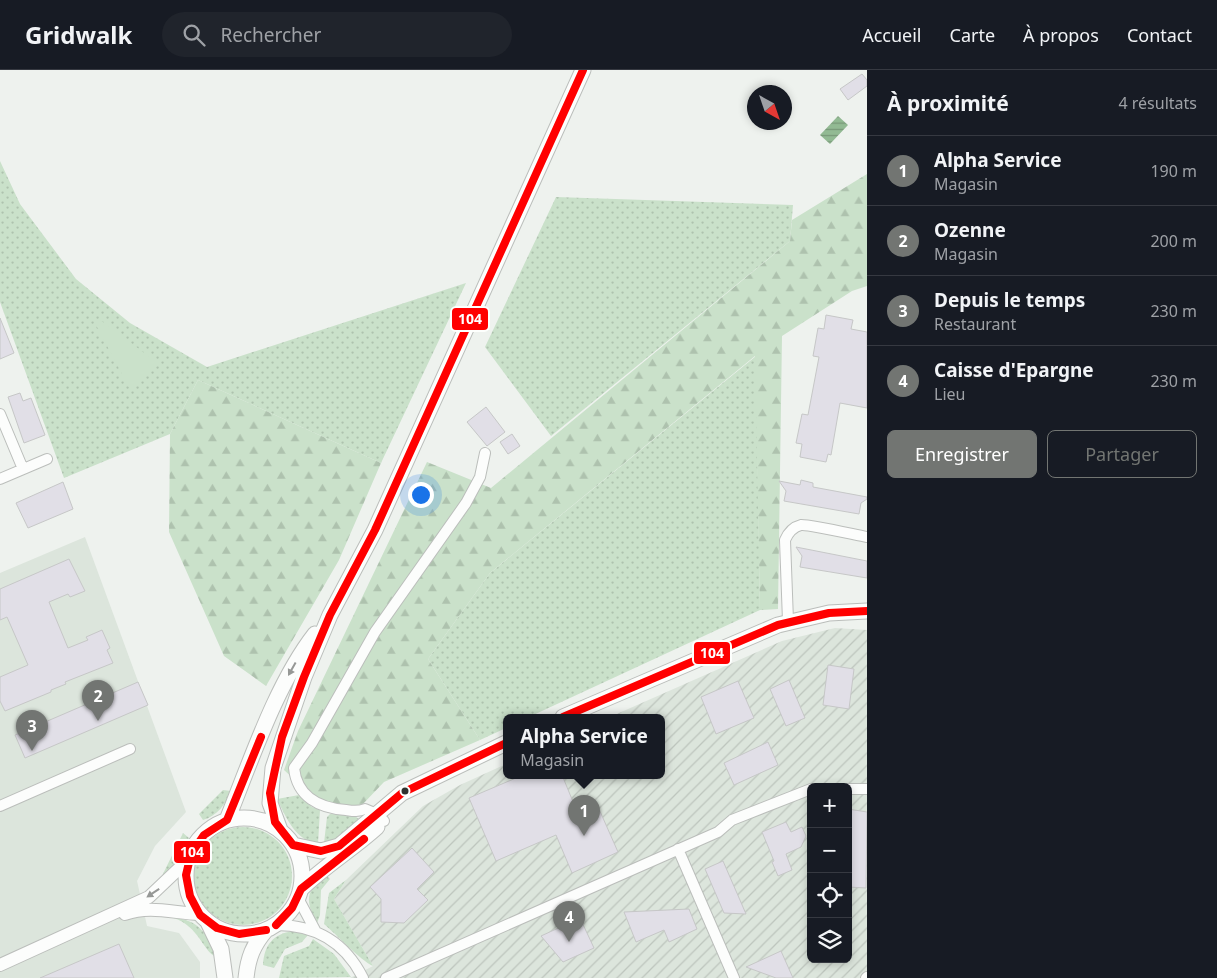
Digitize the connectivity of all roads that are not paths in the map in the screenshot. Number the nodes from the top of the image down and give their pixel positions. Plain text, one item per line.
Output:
1 (584, 70) edge
2 (0, 414) edge
3 (485, 453) dead end
4 (47, 459) dead end
5 (23, 469) junction
6 (0, 479) edge
7 (867, 537) edge
8 (867, 611) edge
9 (330, 615) junction
10 (788, 621) junction
11 (570, 714) edge
12 (503, 744) edge
13 (130, 749) dead end
14 (852, 788) edge
15 (867, 789) edge
16 (807, 791) edge
17 (0, 806) edge
18 (380, 817) junction
19 (227, 820) junction
20 (280, 830) junction
21 (293, 845) junction
22 (678, 849) junction
23 (188, 860) junction
24 (299, 894) junction
25 (203, 918) junction
26 (271, 927) junction
27 (80, 930) junction
28 (315, 930) junction
29 (0, 965) edge
30 (394, 977) edge
31 (225, 978) edge
32 (246, 978) edge
33 (363, 978) edge
34 (734, 978) edge

1 - 9 main road
2 - 5 street
3 - 18 street
4 - 5 street
5 - 6 street
7 - 10 street
8 - 10 main road
9 -> 19 main road
9 - 20 main road
10 - 11 main road
12 - 18 main road
13 - 17 street
14 - 15 street
16 - 22 street
18 - 21 main road
18 - 24 main road
19 - 20 main road
19 - 23 main road
20 - 21 main road
21 - 24 main road
22 - 30 street
22 - 34 street
23 - 25 main road
23 -> 27 street
24 - 26 main road
24 - 28 street
25 - 26 main road
25 - 27 street
25 - 31 main road
26 - 28 street
26 - 32 main road
27 - 29 street
28 - 33 street

